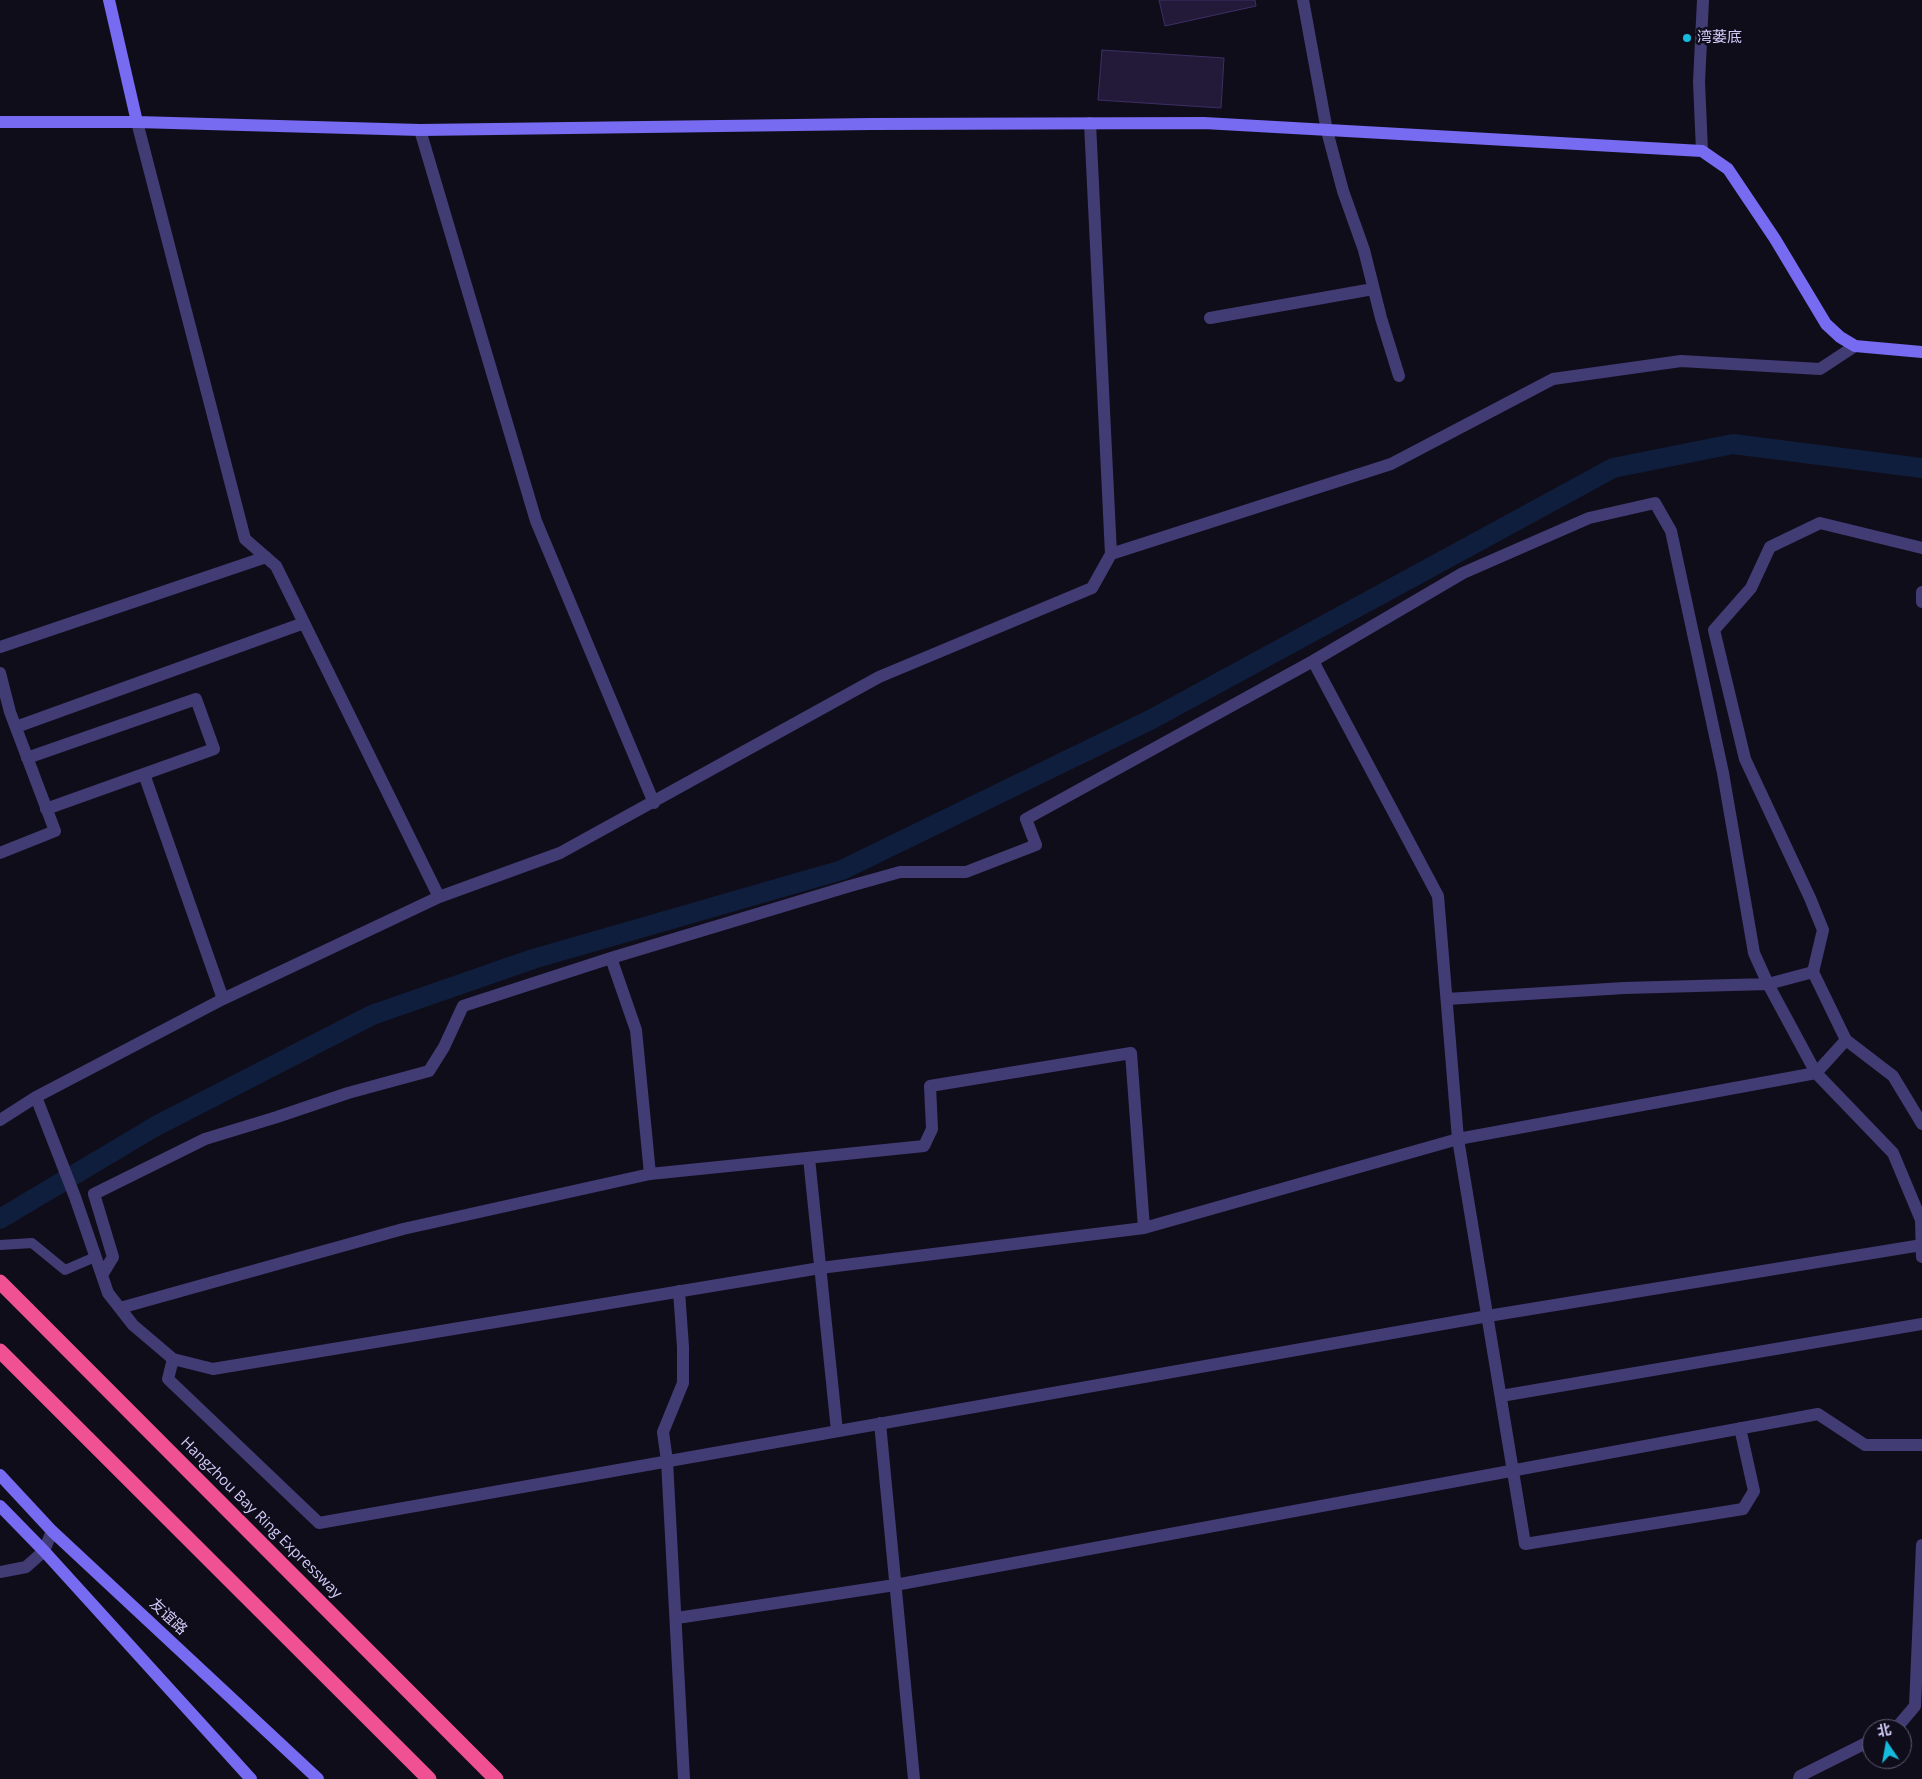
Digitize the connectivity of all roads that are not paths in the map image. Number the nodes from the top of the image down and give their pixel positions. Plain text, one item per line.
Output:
1 (109, 0) edge
2 (1303, 0) edge
3 (1703, 0) edge
4 (0, 122) edge
5 (137, 122) junction
6 (1090, 123) junction
7 (420, 130) junction
8 (1327, 131) junction
9 (1702, 152) junction
10 (1374, 289) junction
11 (1210, 318) dead end
12 (1855, 346) junction
13 (1922, 352) edge
14 (1399, 376) dead end
15 (1922, 548) edge
16 (1111, 554) junction
17 (266, 557) junction
18 (1922, 592) edge
19 (1922, 602) edge
20 (304, 623) junction
21 (0, 648) edge
22 (1313, 661) junction
23 (0, 673) edge
24 (5, 714) edge
25 (16, 727) junction
26 (27, 758) junction
27 (144, 774) junction
28 (654, 803) junction
29 (46, 809) junction
30 (0, 853) edge
31 (439, 897) junction
32 (611, 958) junction
33 (1813, 972) junction
34 (1774, 982) junction
35 (223, 999) junction
36 (1447, 999) junction
37 (1846, 1040) junction
38 (1820, 1069) junction
39 (36, 1097) junction
40 (0, 1120) edge
41 (1922, 1124) edge
42 (1458, 1139) junction
43 (809, 1158) junction
44 (650, 1174) junction
45 (1144, 1228) junction
46 (0, 1245) edge
47 (1922, 1245) edge
48 (95, 1257) junction
49 (1922, 1257) edge
50 (820, 1268) junction
51 (102, 1275) junction
52 (0, 1282) edge
53 (679, 1291) junction
54 (120, 1308) junction
55 (1488, 1316) junction
56 (1922, 1324) edge
57 (0, 1351) edge
58 (173, 1359) junction
59 (1501, 1396) junction
60 (880, 1424) junction
61 (1740, 1428) junction
62 (837, 1431) junction
63 (1922, 1445) edge
64 (667, 1461) junction
65 (1513, 1470) junction
66 (0, 1476) edge
67 (0, 1506) edge
68 (52, 1531) junction
69 (1922, 1545) edge
70 (44, 1552) junction
71 (0, 1572) edge
72 (895, 1585) junction
73 (677, 1618) junction
74 (1904, 1719) edge
75 (1862, 1745) edge
76 (250, 1779) edge
77 (318, 1779) edge
78 (429, 1779) edge
79 (496, 1779) edge
80 (684, 1779) edge
81 (914, 1779) edge
82 (1799, 1779) edge

1 - 5 main road
2 - 8 street
3 - 9 street
4 - 5 main road
5 - 7 main road
5 - 17 street
6 - 7 main road
6 - 8 main road
6 - 16 street
7 - 28 street
8 - 9 main road
8 - 10 street
9 - 12 main road
10 - 11 street
10 - 14 street
12 - 13 main road
12 - 16 street
15 - 33 street
16 - 28 street
17 - 20 street
17 - 21 street
18 - 19 street
20 - 25 street
20 - 31 street
22 - 32 street
22 - 34 street
22 - 36 street
23 - 24 street
24 - 25 street
25 - 26 street
26 - 27 street
26 - 29 street
27 - 29 street
27 - 35 street
28 - 31 street
29 - 30 street
31 - 35 street
32 - 44 street
32 - 51 street
33 - 34 street
33 - 37 street
34 - 36 street
34 - 38 street
35 - 39 street
36 - 42 street
37 - 38 street
37 - 41 street
38 - 42 street
38 - 47 street
39 - 40 street
39 - 48 street
42 - 45 street
42 - 55 street
43 - 44 street
43 - 45 street
43 - 50 street
44 - 54 street
45 - 50 street
46 - 48 lane
47 - 49 street
47 - 55 street
48 - 51 street
50 - 53 street
50 - 62 street
51 - 54 street
52 - 79 highway, Hangzhou Bay Ring Expressway
53 - 58 street
53 - 64 street
54 - 58 street
55 - 59 street
55 - 60 street
56 - 59 street
57 - 78 highway
58 - 64 street
59 - 65 street
60 - 62 street
60 - 72 street
61 - 63 street
61 - 65 street
61 - 65 street
62 - 64 street
64 - 73 street
65 - 72 street
66 - 68 main road, 友谊路
67 - 70 main road
68 - 70 street
68 - 77 main road, 友谊路
69 - 74 street
70 - 71 street
70 - 76 main road
72 - 73 street
72 - 81 street
73 - 80 street
75 - 82 street

